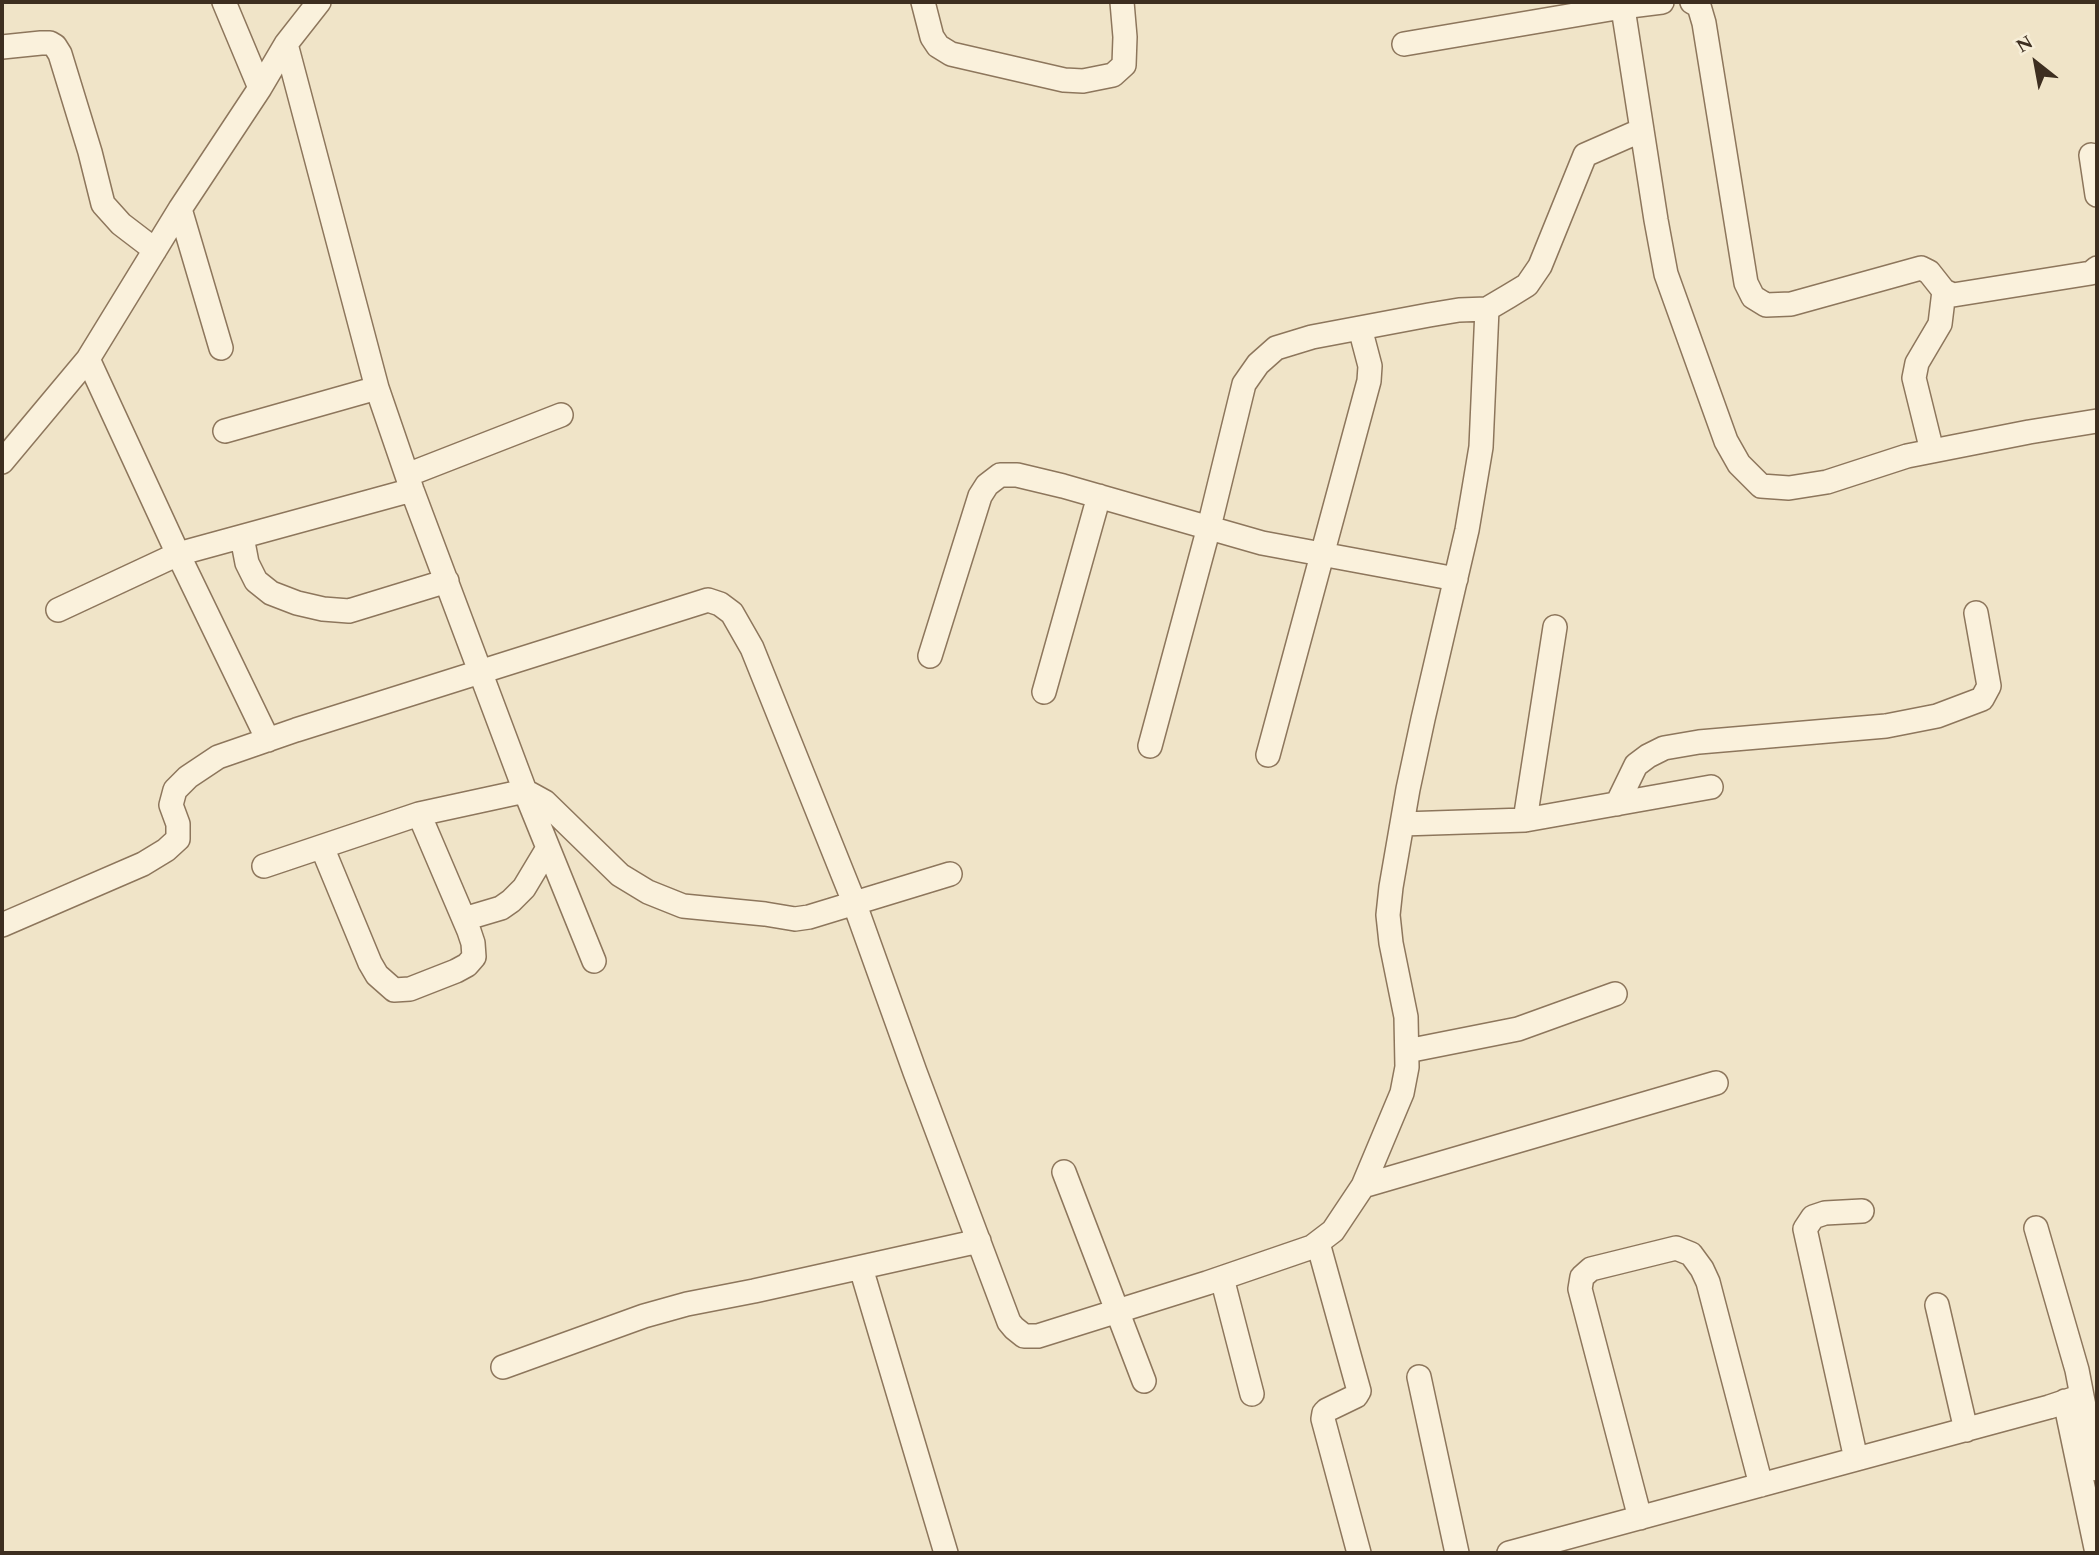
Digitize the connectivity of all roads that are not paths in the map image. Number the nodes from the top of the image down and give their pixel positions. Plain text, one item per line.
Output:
1 (224, 2) edge
2 (319, 2) edge
3 (923, 2) edge
4 (1122, 2) edge
5 (1662, 2) edge
6 (1692, 2) edge
7 (1622, 4) edge
8 (286, 44) junction
9 (1404, 44) dead end
10 (2, 47) edge
11 (260, 88) junction
12 (1642, 130) junction
13 (2091, 155) dead end
14 (2097, 195) edge
15 (180, 209) junction
16 (155, 250) junction
17 (2097, 268) edge
18 (1944, 291) junction
19 (1487, 309) junction
20 (1360, 328) junction
21 (221, 348) dead end
22 (88, 359) junction
23 (377, 388) junction
24 (561, 415) dead end
25 (2097, 421) edge
26 (225, 431) dead end
27 (1932, 451) junction
28 (2, 462) edge
29 (410, 483) junction
30 (1099, 496) junction
31 (1209, 527) junction
32 (242, 537) junction
33 (178, 554) junction
34 (1322, 554) junction
35 (1456, 579) junction
36 (447, 581) junction
37 (58, 610) dead end
38 (1976, 613) dead end
39 (1555, 627) dead end
40 (930, 656) dead end
41 (481, 671) junction
42 (1044, 692) dead end
43 (268, 740) junction
44 (1150, 746) dead end
45 (1268, 755) dead end
46 (1712, 788) dead end
47 (526, 791) junction
48 (1617, 804) junction
49 (419, 814) junction
50 (1525, 820) junction
51 (1402, 824) junction
52 (322, 847) junction
53 (548, 848) junction
54 (264, 866) dead end
55 (950, 874) dead end
56 (854, 902) junction
57 (464, 919) junction
58 (2, 925) edge
59 (594, 961) dead end
60 (1615, 994) dead end
61 (1407, 1051) junction
62 (1716, 1083) dead end
63 (1064, 1172) dead end
64 (1363, 1186) junction
65 (1862, 1211) dead end
66 (2036, 1228) dead end
67 (979, 1241) junction
68 (1318, 1243) junction
69 (861, 1268) junction
70 (1222, 1278) junction
71 (1937, 1305) dead end
72 (1118, 1311) junction
73 (503, 1367) dead end
74 (1419, 1377) dead end
75 (1144, 1381) dead end
76 (1252, 1394) dead end
77 (2073, 1398) junction
78 (1966, 1430) junction
79 (1856, 1459) junction
80 (2097, 1469) edge
81 (1761, 1485) junction
82 (1640, 1518) junction
83 (946, 1553) edge
84 (1359, 1553) edge
85 (1457, 1553) edge
86 (1509, 1553) edge
87 (2097, 1553) edge

1 - 11 street
2 - 8 street
3 - 4 street
5 - 7 street
6 - 18 street
7 - 9 street
7 - 12 street
8 - 11 street
8 - 23 street
10 - 16 street
11 - 15 street
12 - 19 street
12 - 27 street
13 - 14 street
15 - 16 street
15 - 21 street
16 - 22 street
17 - 18 street
18 - 27 street
19 - 20 street
19 - 35 street
20 - 31 street
20 - 34 street
22 - 28 street
22 - 33 street
23 - 26 street
23 - 29 street
24 - 29 street
25 - 27 street
29 - 32 street
29 - 36 street
30 - 31 street
30 - 40 street
30 - 42 street
31 - 34 street
31 - 44 street
32 - 33 street
32 - 36 street
33 - 37 street
33 - 43 street
34 - 35 street
34 - 45 street
35 - 51 street
36 - 41 street
38 - 48 street
39 - 50 street
41 - 43 street
41 - 47 street
41 - 56 street
43 - 58 street
46 - 48 street
47 - 49 street
47 - 53 street
47 - 56 street
48 - 50 street
49 - 52 street
49 - 57 street
50 - 51 street
51 - 61 street
52 - 54 street
52 - 57 street
53 - 57 street
53 - 59 street
55 - 56 street
56 - 67 street
60 - 61 street
61 - 64 street
62 - 64 street
63 - 72 street
64 - 68 street
65 - 79 street
66 - 77 street
67 - 69 street
67 - 72 street
68 - 70 street
68 - 84 street
69 - 73 street
69 - 83 street
70 - 72 street
70 - 76 street
71 - 78 street
72 - 75 street
74 - 85 street
77 - 78 street
77 - 80 street
77 - 87 street
78 - 79 street
79 - 81 street
81 - 82 street
81 - 82 street
82 - 86 street

